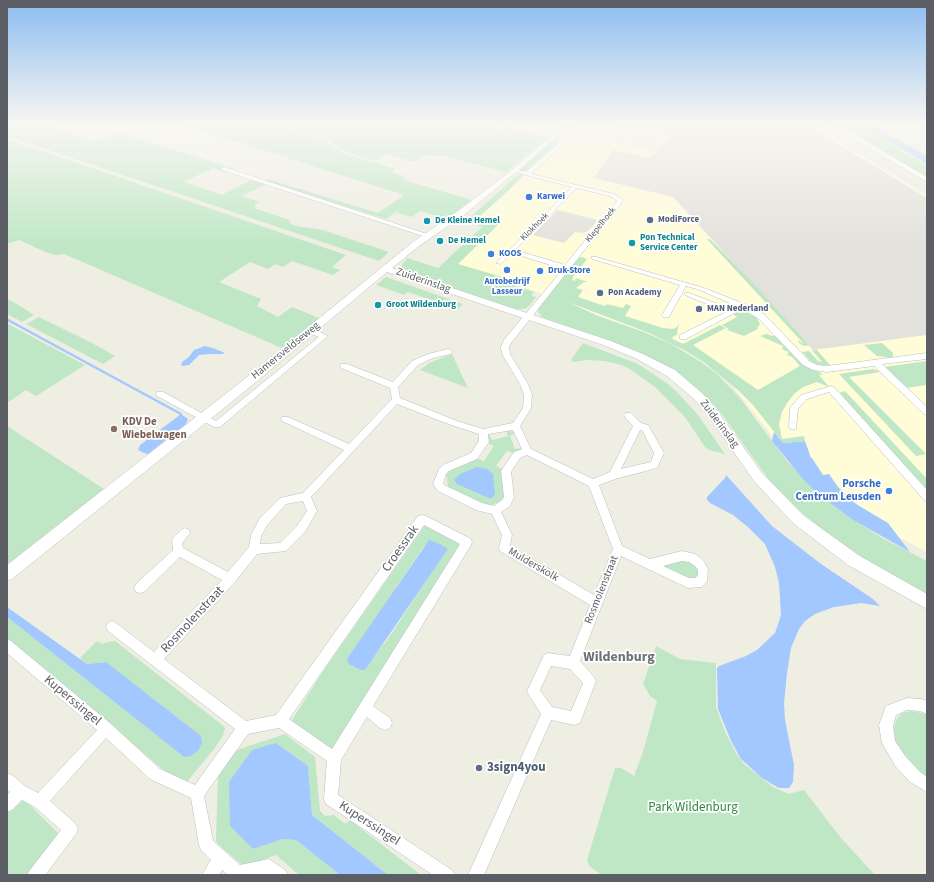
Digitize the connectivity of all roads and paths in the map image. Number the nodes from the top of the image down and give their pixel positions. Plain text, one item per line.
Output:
1 (521, 165) edge
2 (537, 165) edge
3 (902, 165) edge
4 (224, 169) dead end
5 (514, 171) junction
6 (527, 174) junction
7 (927, 180) edge
8 (576, 186) junction
9 (428, 236) junction
10 (511, 251) junction
11 (594, 258) dead end
12 (499, 263) dead end
13 (567, 268) junction
14 (387, 269) junction
15 (684, 284) junction
16 (687, 294) dead end
17 (742, 306) junction
18 (731, 311) junction
19 (666, 315) dead end
20 (527, 316) junction
21 (683, 337) dead end
22 (448, 352) dead end
23 (927, 356) edge
24 (876, 363) junction
25 (344, 366) dead end
26 (394, 386) junction
27 (160, 394) dead end
28 (396, 400) junction
29 (927, 412) edge
30 (628, 414) dead end
31 (203, 417) junction
32 (285, 418) dead end
33 (516, 426) junction
34 (638, 426) junction
35 (793, 427) dead end
36 (483, 432) junction
37 (350, 449) junction
38 (527, 451) junction
39 (614, 475) junction
40 (594, 483) junction
41 (306, 496) junction
42 (927, 498) edge
43 (496, 510) junction
44 (185, 533) dead end
45 (254, 549) junction
46 (618, 549) junction
47 (179, 551) junction
48 (650, 564) dead end
49 (7, 574) edge
50 (230, 579) junction
51 (140, 588) dead end
52 (927, 602) edge
53 (597, 603) junction
54 (112, 626) dead end
55 (7, 645) edge
56 (155, 660) junction
57 (573, 663) junction
58 (365, 708) junction
59 (927, 708) edge
60 (548, 713) junction
61 (280, 721) junction
62 (385, 722) dead end
63 (244, 728) junction
64 (106, 729) junction
65 (334, 758) junction
66 (7, 780) edge
67 (927, 786) edge
68 (20, 791) junction
69 (197, 794) junction
70 (40, 802) junction
71 (7, 805) edge
72 (221, 859) junction
73 (35, 875) edge
74 (210, 875) edge
75 (280, 875) edge
76 (447, 875) edge
77 (476, 875) edge

1 - 5 street, Hamersveldseweg
2 - 6 street
3 - 7 street
4 - 9 street
5 - 6 street, Klepelhoek
5 - 9 street, Hamersveldseweg
6 - 8 street, Klepelhoek
8 - 10 street, Klokhoek
8 - 13 street, Klepelhoek
9 - 14 street, Hamersveldseweg
10 - 12 street, Klokhoek
10 - 13 street, Klokhoek
11 - 15 street
13 - 20 street, Klepelhoek
14 - 20 street, Zuiderinslag
14 - 31 street, Hamersveldseweg
15 - 17 street
15 - 19 street
16 - 18 street
17 - 18 street
17 - 24 street
18 - 21 street
20 - 33 street, Klepelhoek
20 - 52 street, Zuiderinslag
22 - 26 street
23 - 24 street
24 - 29 street
25 - 26 street
26 - 28 street
27 - 31 street
28 - 36 street
28 - 37 street
30 - 34 street
31 - 49 street, Hamersveldseweg
32 - 37 street
33 - 36 street
33 - 38 street
34 - 39 street
34 - 39 street
35 - 42 street
36 - 43 street
37 - 41 street
38 - 40 street
38 - 43 street
39 - 40 street
40 - 46 street, Rosmolenstraat
41 - 45 street, Rosmolenstraat
41 - 45 street
43 - 53 street, Mulderskolk
44 - 47 street
45 - 50 street, Rosmolenstraat
46 - 48 street
46 - 53 street, Rosmolenstraat
47 - 50 street, Rosmolenstraat
47 - 51 street
50 - 56 street, Rosmolenstraat
53 - 57 street, Rosmolenstraat
54 - 56 street
55 - 64 street, Kuperssingel
56 - 63 street
57 - 60 street
57 - 60 street
58 - 61 street, Croessrak
58 - 62 street
58 - 65 street, Croessrak
59 - 67 street
60 - 77 street
61 - 63 street
61 - 65 street
63 - 69 street
64 - 69 street, Kuperssingel
64 - 70 street
65 - 76 street, Kuperssingel
66 - 68 street
68 - 70 street
68 - 71 street
69 - 72 street
70 - 73 street
72 - 74 street
72 - 75 street

